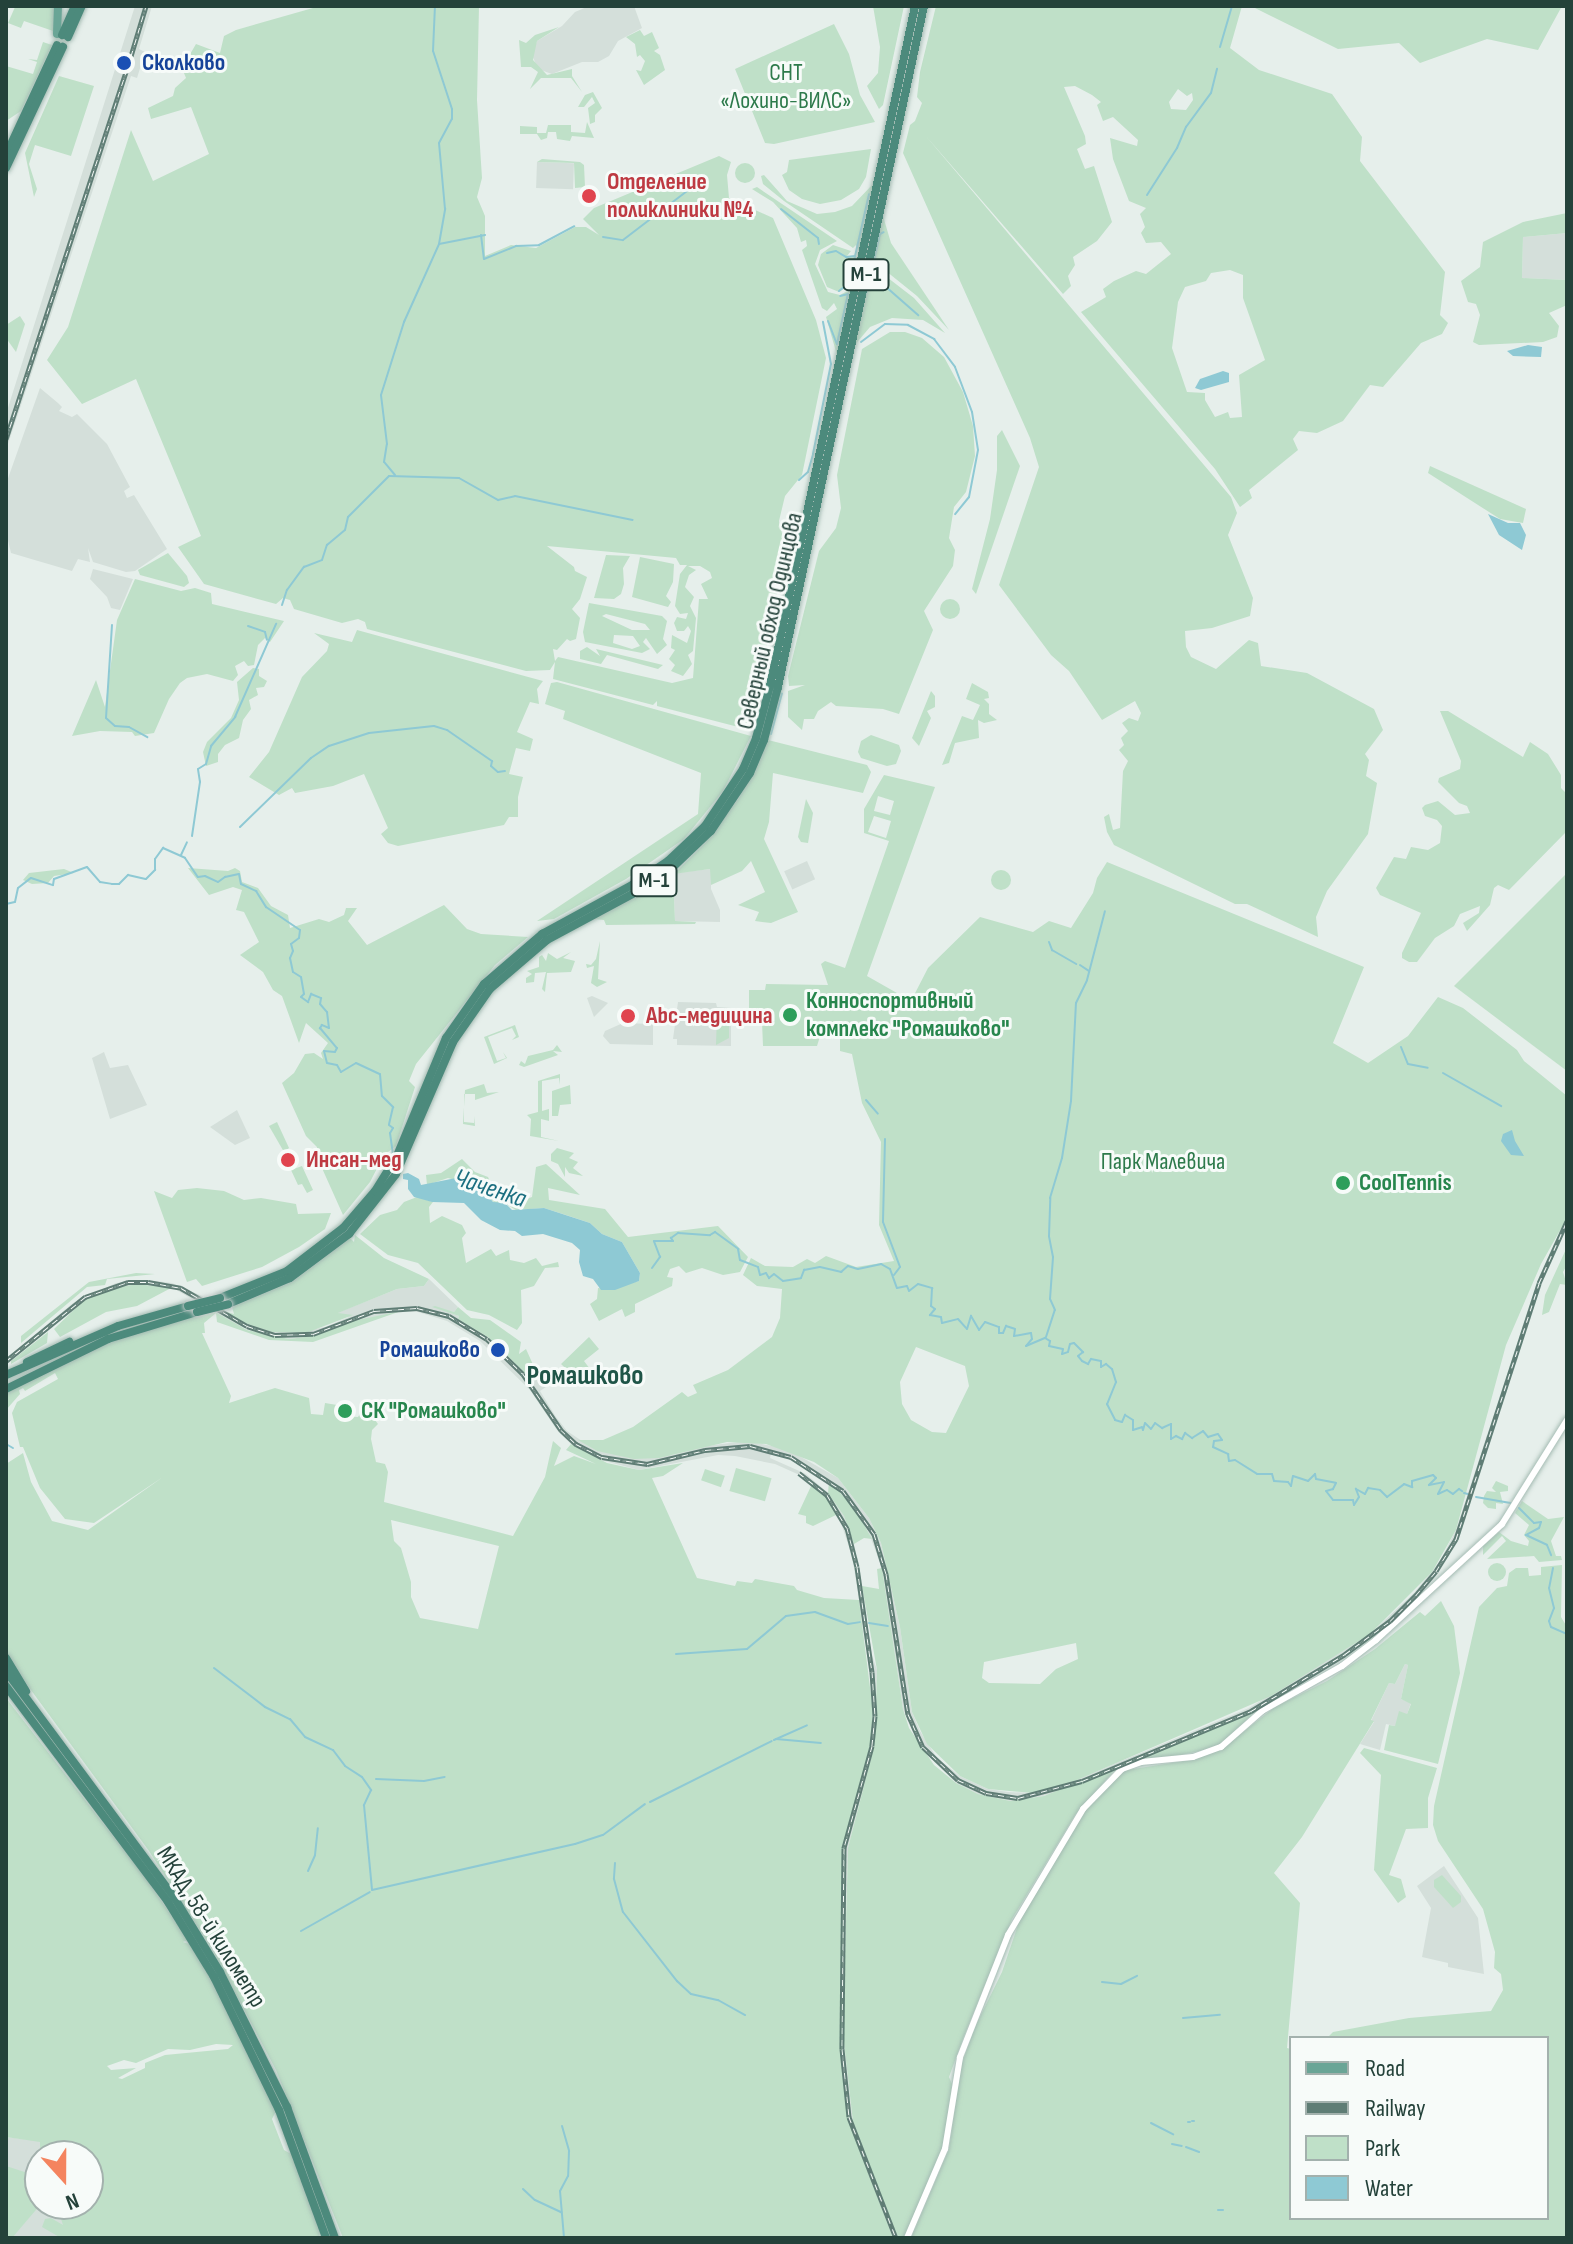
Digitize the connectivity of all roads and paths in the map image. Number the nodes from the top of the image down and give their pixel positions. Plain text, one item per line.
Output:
1 (58, 6) edge
2 (75, 6) edge
3 (82, 6) edge
4 (915, 6) edge
5 (924, 6) edge
6 (62, 35) junction
7 (6, 155) edge
8 (6, 168) edge
9 (442, 1054) junction
10 (344, 1233) junction
11 (81, 1343) junction
12 (61, 1360) junction
13 (6, 1376) edge
14 (6, 1389) edge
15 (1567, 1420) edge
16 (6, 1658) edge
17 (6, 1671) edge
18 (6, 1686) edge
19 (6, 1695) edge
20 (34, 1716) junction
21 (276, 2093) junction
22 (326, 2238) edge
23 (335, 2238) edge
24 (907, 2238) edge

1 - 6 main road
2 - 6 highway
3 - 6 highway
4 - 9 highway, Северный обход Одинцова / М-1
5 - 9 highway, Северный обход Одинцова / М-1
7 - 8 highway
9 - 10 highway, Северный обход Одинцова / М-1
10 - 11 highway, Северный обход Одинцова / М-1, bridge
10 - 11 highway, Северный обход Одинцова / М-1, bridge
11 - 12 highway, Северный обход Одинцова / М-1
11 - 13 highway
11 - 13 highway, Северный обход Одинцова
12 - 14 highway
12 - 14 highway, Северный обход Одинцова / М-1
15 - 24 main road
16 - 20 highway
17 - 20 highway
18 - 20 highway
19 - 20 highway
20 - 21 highway, МКАД, 58-й километр
21 - 22 highway
21 - 23 highway

